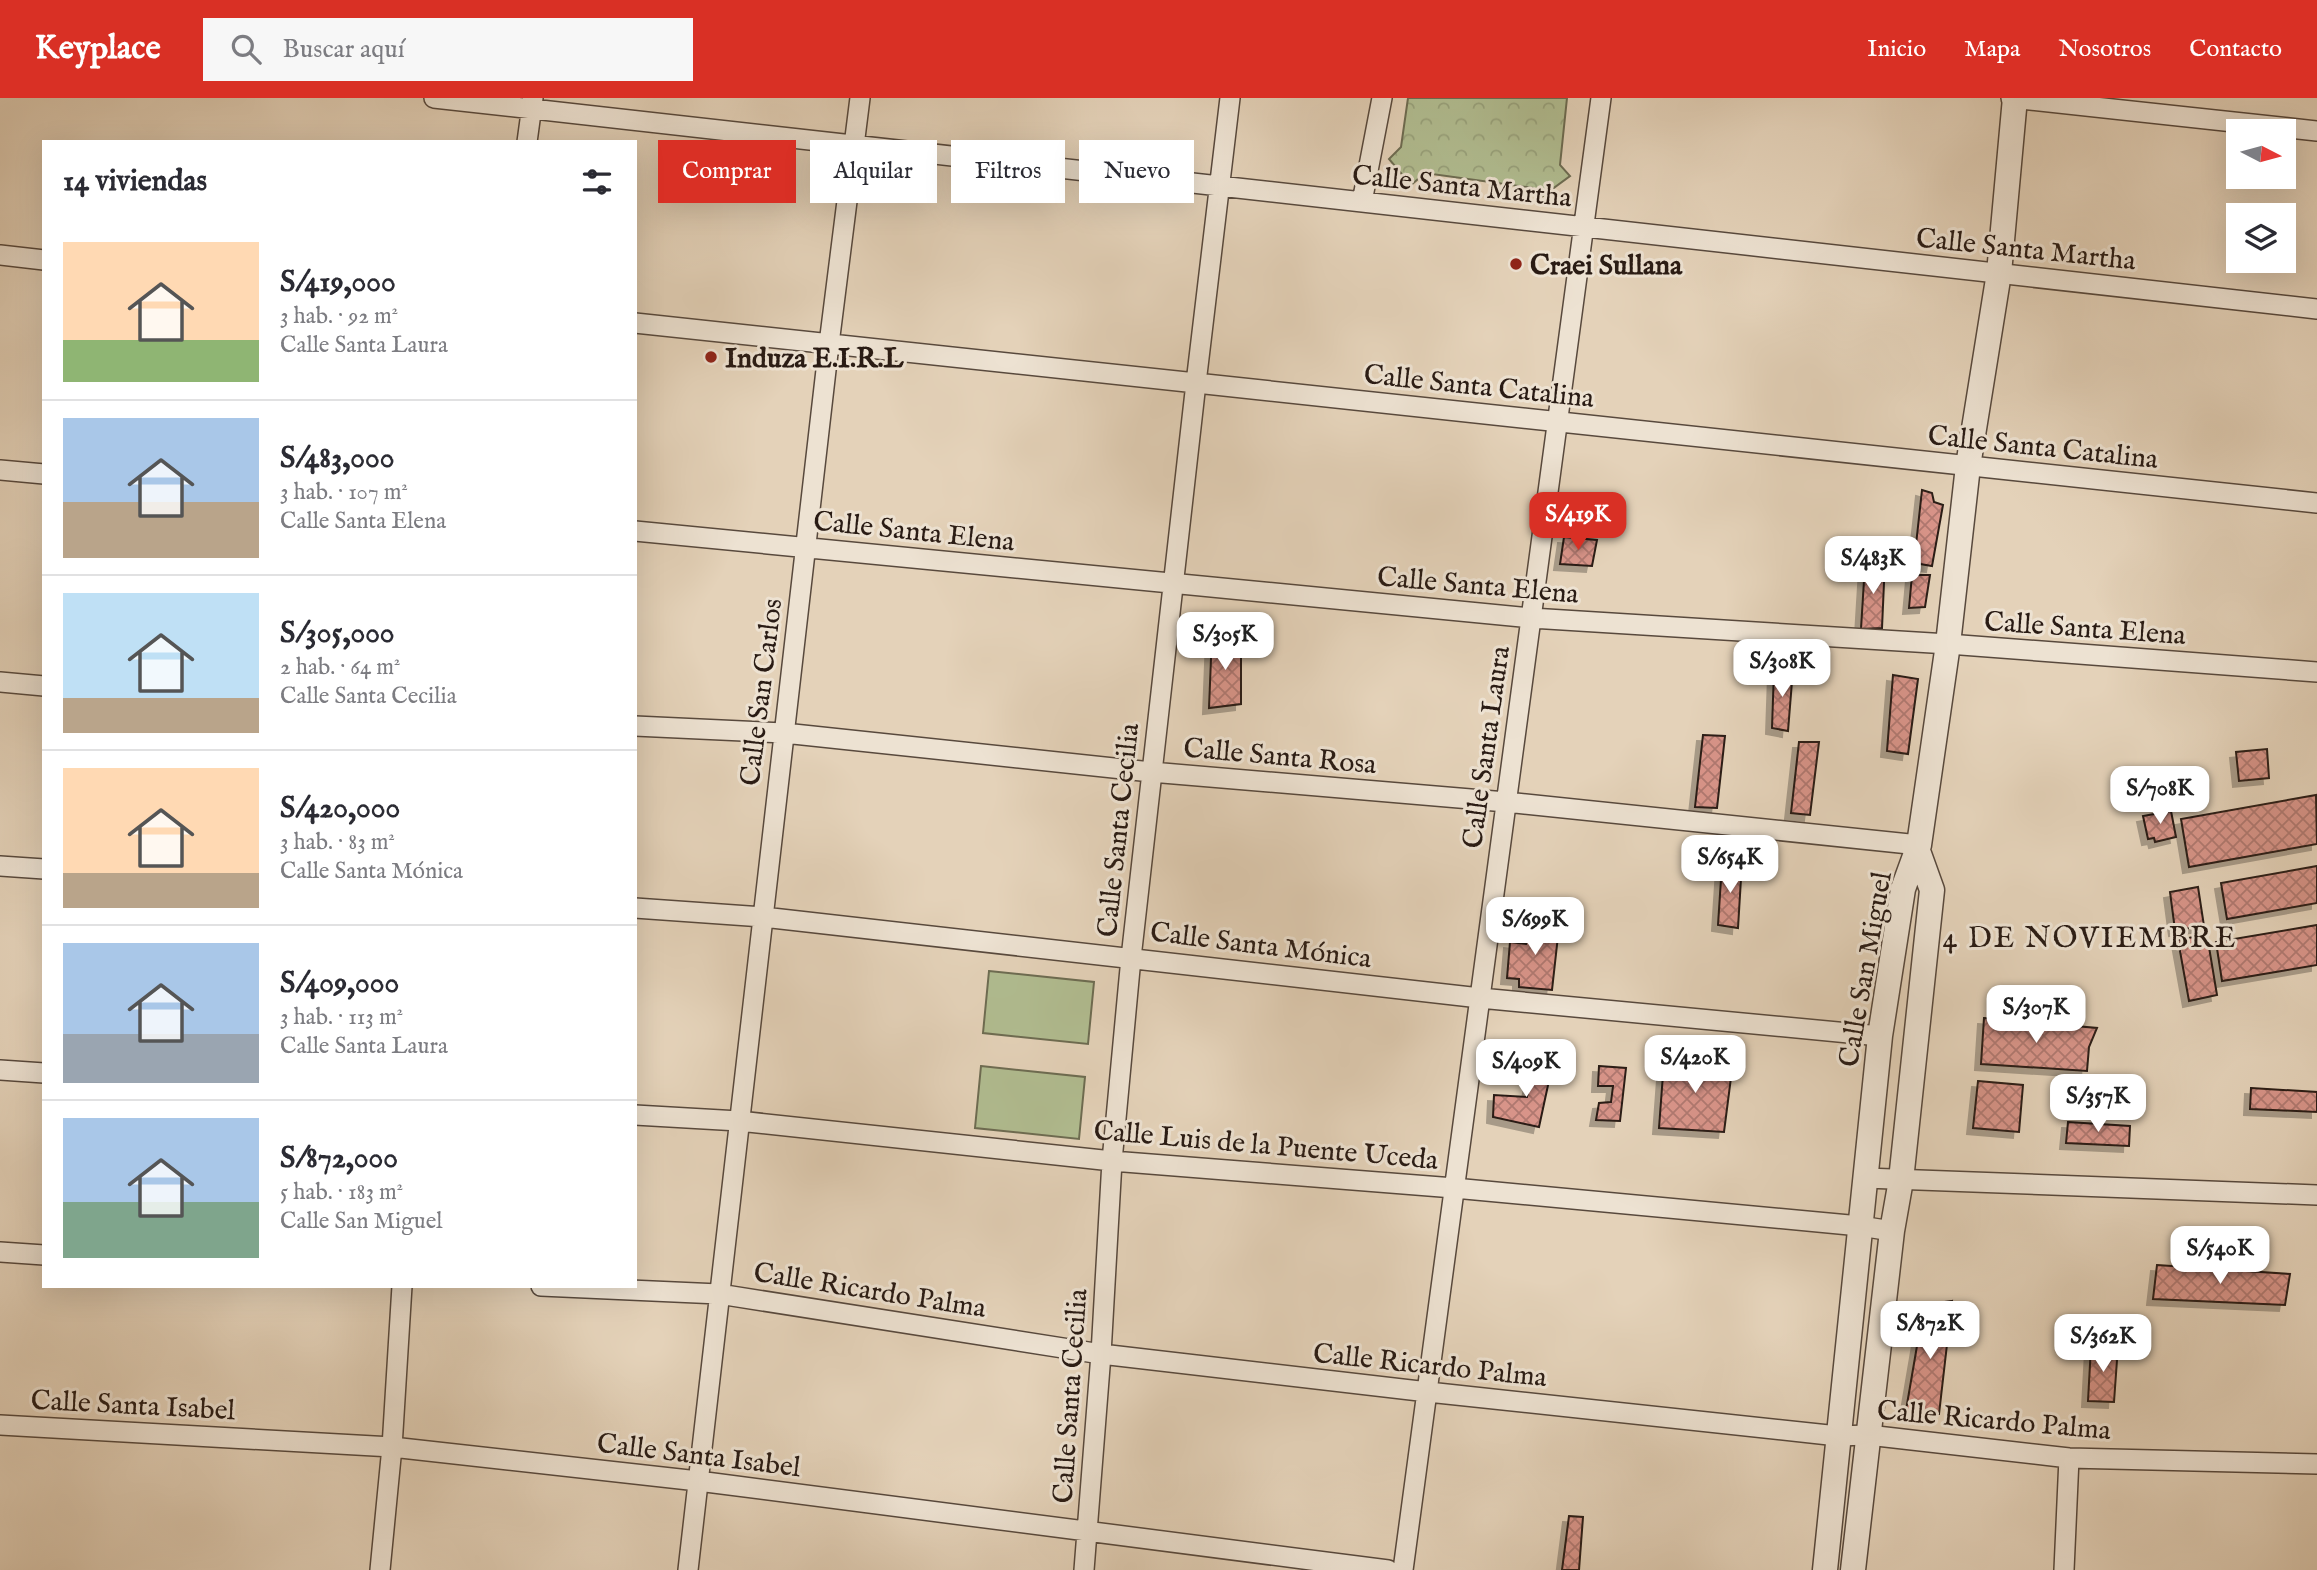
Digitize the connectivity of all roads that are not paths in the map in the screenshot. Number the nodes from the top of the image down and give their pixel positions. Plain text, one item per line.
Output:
1 (434, 98) edge
2 (860, 98) edge
3 (1230, 98) edge
4 (1382, 98) edge
5 (1601, 98) edge
6 (2014, 98) edge
7 (532, 103) edge
8 (2317, 131) edge
9 (527, 140) edge
10 (817, 140) edge
11 (856, 140) edge
12 (937, 154) edge
13 (1221, 186) junction
14 (1362, 202) junction
15 (847, 203) edge
16 (1584, 227) junction
17 (0, 256) edge
18 (42, 260) edge
19 (1999, 274) junction
20 (2317, 309) edge
21 (637, 323) edge
22 (828, 344) junction
23 (1196, 383) junction
24 (1557, 422) junction
25 (1968, 466) junction
26 (0, 470) edge
27 (42, 474) edge
28 (2317, 503) edge
29 (637, 531) edge
30 (805, 548) junction
31 (1173, 584) junction
32 (1531, 618) junction
33 (1948, 644) junction
34 (2317, 672) edge
35 (0, 682) edge
36 (42, 686) edge
37 (637, 726) edge
38 (784, 733) junction
39 (1151, 772) junction
40 (1506, 802) junction
41 (1918, 848) junction
42 (0, 866) edge
43 (42, 869) edge
44 (637, 908) edge
45 (762, 917) junction
46 (1131, 958) junction
47 (1479, 998) junction
48 (1880, 1036) junction
49 (0, 1070) edge
50 (42, 1073) edge
51 (637, 1115) edge
52 (739, 1121) junction
53 (1112, 1161) junction
54 (1865, 1178) junction
55 (1901, 1180) junction
56 (1454, 1188) junction
57 (2317, 1195) edge
58 (1860, 1226) junction
59 (1892, 1231) junction
60 (0, 1252) edge
61 (42, 1255) edge
62 (402, 1288) edge
63 (586, 1288) edge
64 (719, 1294) junction
65 (1101, 1354) junction
66 (1428, 1392) junction
67 (0, 1425) edge
68 (1868, 1435) junction
69 (1838, 1436) junction
70 (392, 1447) junction
71 (2069, 1458) junction
72 (2317, 1464) edge
73 (698, 1481) junction
74 (1088, 1531) junction
75 (380, 1570) edge
76 (688, 1570) edge
77 (1084, 1570) edge
78 (1388, 1570) edge
79 (1403, 1570) edge
80 (1825, 1570) edge
81 (1853, 1570) edge
82 (2064, 1570) edge

1 - 7 street, Calle Santa Martha
2 - 11 street, Calle San Carlos
3 - 13 street, Calle Santa Cecilia
4 - 14 street
5 - 16 street, Calle Santa Laura
6 - 8 street
6 - 19 street
7 - 9 street
7 - 10 street, Calle Santa Martha
12 - 13 street, Calle Santa Martha
13 - 14 street, Calle Santa Martha
13 - 23 street, Calle Santa Cecilia
14 - 16 street, Calle Santa Martha
15 - 22 street, Calle San Carlos
16 - 19 street, Calle Santa Martha
16 - 24 street, Calle Santa Laura
17 - 18 street
19 - 20 street, Calle Santa Martha
19 - 25 street
21 - 22 street, Calle Santa Catalina
22 - 23 street, Calle Santa Catalina
22 - 30 street, Calle San Carlos
23 - 24 street, Calle Santa Catalina
23 - 31 street, Calle Santa Cecilia
24 - 25 street, Calle Santa Catalina
24 - 32 street, Calle Santa Laura
25 - 28 street, Calle Santa Catalina
25 - 33 street
26 - 27 street
29 - 30 street, Calle Santa Elena
30 - 31 street, Calle Santa Elena
30 - 38 street, Calle San Carlos
31 - 32 street, Calle Santa Elena
31 - 39 street, Calle Santa Cecilia
32 - 33 street, Calle Santa Elena
32 - 40 street, Calle Santa Laura
33 - 34 street, Calle Santa Elena
33 - 41 street
35 - 36 street
37 - 38 street, Calle Santa Rosa
38 - 39 street, Calle Santa Rosa
38 - 45 street, Calle San Carlos
39 - 40 street, Calle Santa Rosa
39 - 46 street, Calle Santa Cecilia
40 - 41 street, Calle Santa Rosa
40 - 47 street, Calle Santa Laura
41 - 48 street, Calle San Miguel
41 - 55 street, Calle San Miguel
42 - 43 street
44 - 45 street, Calle Santa Mónica
45 - 46 street, Calle Santa Mónica
45 - 52 street, Calle San Carlos
46 - 47 street, Calle Santa Mónica
46 - 53 street, Calle Santa Cecilia
47 - 48 street, Calle Santa Mónica
47 - 56 street, Calle Santa Laura
48 - 54 street, Calle San Miguel
49 - 50 street
51 - 52 street, Calle Luis de la Puente Uceda
52 - 53 street, Calle Luis de la Puente Uceda
52 - 64 street, Calle San Carlos
53 - 56 street, Calle Luis de la Puente Uceda
53 - 65 street, Calle Santa Cecilia
54 - 55 street
54 - 58 street, Calle San Miguel
55 - 57 street
55 - 59 street, Calle San Miguel
56 - 58 street, Calle Luis de la Puente Uceda
56 - 66 street, Calle Santa Laura
58 - 59 street, Calle Luis de la Puente Uceda
58 - 69 street, Calle San Miguel
59 - 68 street, Calle San Miguel
60 - 61 street
62 - 70 street
63 - 64 street, Calle Ricardo Palma
64 - 65 street, Calle Ricardo Palma
64 - 73 street, Calle San Carlos
65 - 66 street, Calle Ricardo Palma
65 - 74 street, Calle Santa Cecilia
66 - 69 street, Calle Ricardo Palma
66 - 79 street, Calle Santa Laura
67 - 70 street, Calle Santa Isabel
68 - 69 street, Calle Ricardo Palma
68 - 71 street, Calle Ricardo Palma
68 - 81 street, Calle San Miguel
69 - 80 street, Calle San Miguel
70 - 73 street, Calle Santa Isabel
70 - 75 street
71 - 72 street, Calle Ricardo Palma
71 - 82 street
73 - 74 street, Calle Santa Isabel
73 - 76 street, Calle San Carlos
74 - 77 street, Calle Santa Cecilia
74 - 78 street, Calle Santa Isabel

